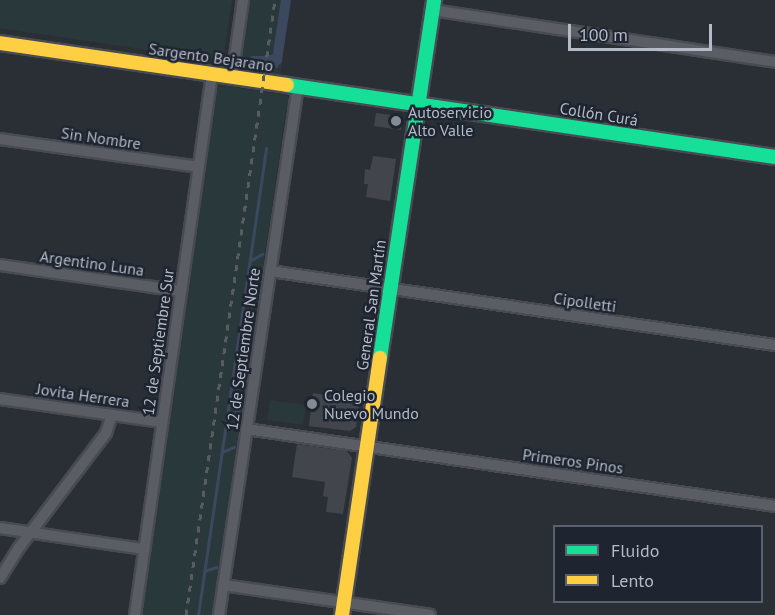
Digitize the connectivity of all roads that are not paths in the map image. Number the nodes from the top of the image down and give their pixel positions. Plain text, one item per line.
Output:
1 (243, 0) edge
2 (433, 5) edge
3 (0, 43) edge
4 (775, 62) edge
5 (212, 74) junction
6 (232, 77) junction
7 (297, 86) junction
8 (418, 104) junction
9 (0, 139) edge
10 (775, 157) edge
11 (198, 167) junction
12 (0, 265) edge
13 (270, 271) junction
14 (390, 289) junction
15 (181, 291) junction
16 (775, 345) edge
17 (0, 399) edge
18 (112, 415) junction
19 (162, 422) junction
20 (246, 429) junction
21 (367, 447) junction
22 (775, 506) edge
23 (0, 528) edge
24 (31, 532) junction
25 (144, 549) junction
26 (0, 578) edge
27 (223, 585) junction
28 (343, 609) edge
29 (135, 615) edge
30 (219, 615) edge
31 (430, 615) edge

1 - 6 street
2 - 4 street
2 - 8 main road, General San Martín
3 - 5 main road, Sargento Bejarano
5 - 6 main road, Sargento Bejarano
5 - 11 street, 12 de Septiembre Sur
6 - 7 main road, Sargento Bejarano
7 - 8 main road, Sargento Bejarano
7 - 13 street, 12 de Septiembre Norte
8 - 10 main road, Collón Curá
8 - 14 main road, General San Martín
9 - 11 street, Sin Nombre
11 - 15 street, 12 de Septiembre Sur
12 - 15 street, Argentino Luna
13 - 14 street
13 - 20 street, 12 de Septiembre Norte
14 - 16 street, Cipolletti
14 - 21 main road, General San Martín
15 - 19 street, 12 de Septiembre Sur
17 - 18 street, Jovita Herrera
18 - 19 street, Jovita Herrera
18 - 24 street
19 - 25 street, 12 de Septiembre Sur
20 - 21 street
20 - 27 street, 12 de Septiembre Norte
21 - 22 street, Primeros Pinos
21 - 28 main road, General San Martín
23 - 24 street
24 - 25 street
24 - 26 street
25 - 29 street, 12 de Septiembre Sur
27 - 28 street
27 - 30 street, 12 de Septiembre Norte
28 - 31 street

